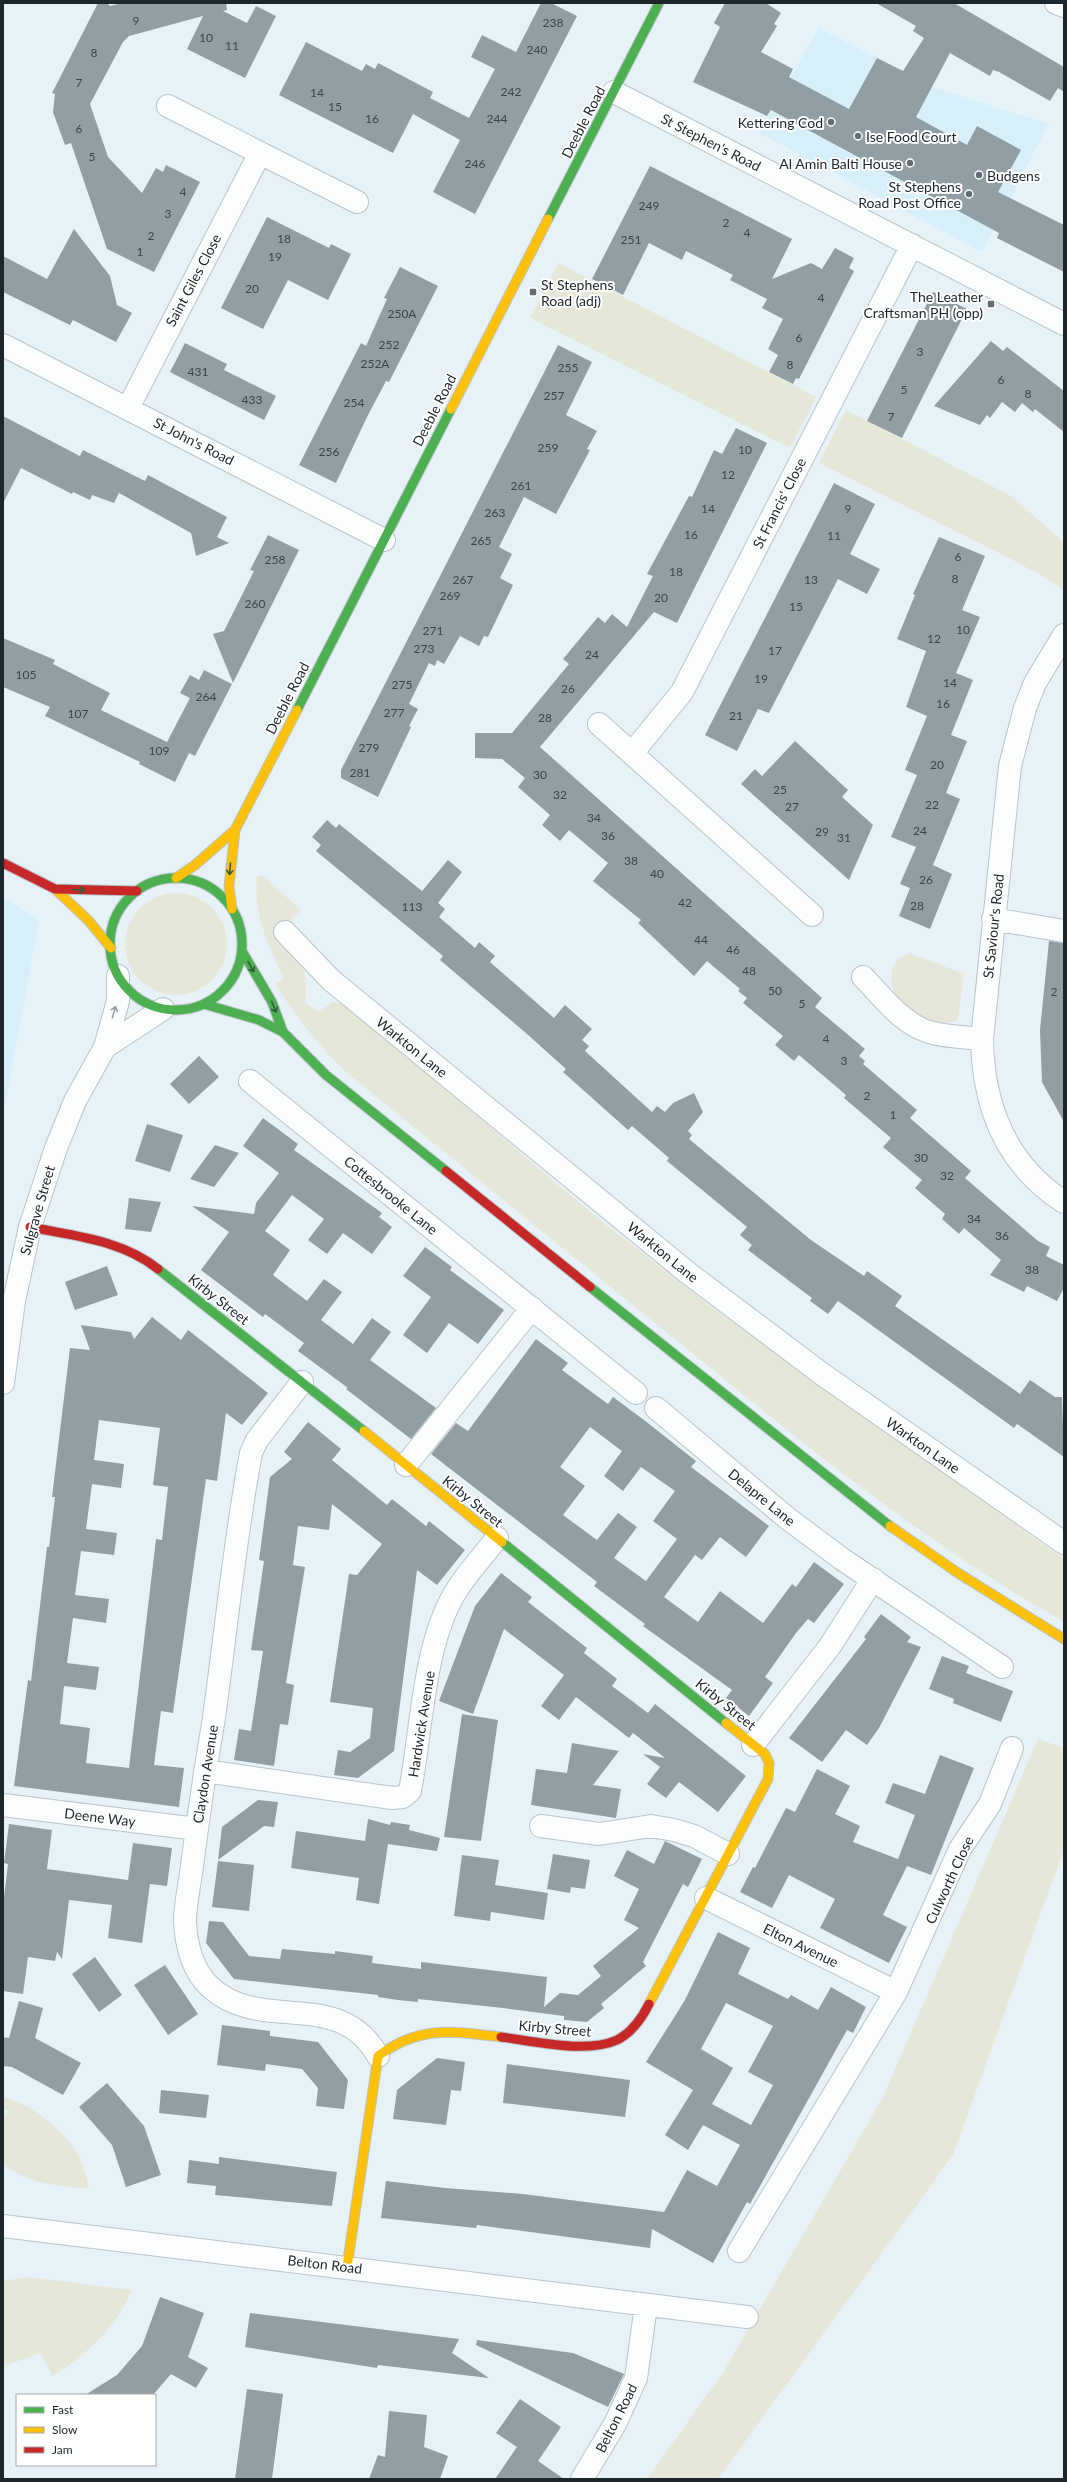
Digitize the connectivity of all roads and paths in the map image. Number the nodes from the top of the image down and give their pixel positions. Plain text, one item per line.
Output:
1 (659, 3) edge
2 (1056, 3) edge
3 (1064, 6) edge
4 (614, 92) junction
5 (168, 106) dead end
6 (260, 153) junction
7 (357, 202) dead end
8 (912, 245) junction
9 (1064, 324) edge
10 (3, 345) edge
11 (128, 408) junction
12 (384, 540) junction
13 (1064, 635) edge
14 (599, 724) dead end
15 (633, 752) junction
16 (235, 830) junction
17 (3, 864) edge
18 (176, 878) junction
19 (55, 889) junction
20 (137, 891) junction
21 (232, 909) junction
22 (812, 915) dead end
23 (993, 919) junction
24 (1064, 931) edge
25 (285, 932) dead end
26 (111, 948) junction
27 (242, 951) junction
28 (118, 976) junction
29 (863, 977) dead end
30 (204, 1004) junction
31 (163, 1009) junction
32 (283, 1032) junction
33 (982, 1039) junction
34 (105, 1048) junction
35 (250, 1081) dead end
36 (1064, 1202) edge
37 (30, 1227) junction
38 (532, 1308) junction
39 (302, 1382) junction
40 (3, 1384) edge
41 (636, 1393) dead end
42 (656, 1408) dead end
43 (406, 1465) junction
44 (497, 1538) junction
45 (1064, 1543) edge
46 (873, 1579) junction
47 (1064, 1639) edge
48 (1002, 1667) dead end
49 (753, 1745) junction
50 (1012, 1748) dead end
51 (206, 1771) junction
52 (3, 1804) edge
53 (541, 1826) dead end
54 (197, 1829) junction
55 (728, 1854) junction
56 (706, 1898) junction
57 (896, 1992) junction
58 (378, 2056) junction
59 (3, 2226) edge
60 (738, 2251) dead end
61 (347, 2267) junction
62 (646, 2305) junction
63 (747, 2317) dead end
64 (582, 2479) edge

1 - 4 street, Deeble Road
2 - 3 street
4 - 8 street, St Stephen's Road
4 - 12 street, Deeble Road
5 - 6 street
6 - 7 street
6 - 11 street, Saint Giles Close
8 - 9 street, St Stephen's Road
8 - 15 street, St Francis' Close
10 - 11 street, St John's Road
11 - 12 street, St John's Road
12 - 16 street, Deeble Road
13 - 23 street, St Saviour's Road
14 - 15 street
15 - 22 street
16 - 18 street, Deeble Road
16 -> 21 street, Deeble Road
17 - 19 street
18 - 20 street
18 - 21 street
19 -> 20 street
19 - 26 street
20 - 26 street
21 - 27 street
23 - 24 street
23 - 33 street, St Saviour's Road
25 - 45 street, Warkton Lane
26 - 28 street
27 - 30 street
27 -> 32 street
28 - 31 street
34 -> 28 street, Sulgrave Street
29 - 33 street
30 - 31 street
30 - 32 street
31 - 34 street, Sulgrave Street
32 - 47 street
33 - 36 street, St Saviour's Road
34 - 37 street, Sulgrave Street
35 - 38 street, Cottesbrooke Lane
37 - 39 street, Kirby Street
37 - 40 street, Sulgrave Street
38 - 41 street, Cottesbrooke Lane
38 - 43 street
39 - 43 street, Kirby Street
39 - 51 street, Claydon Avenue
42 - 46 street, Delapre Lane
43 - 44 street, Kirby Street
44 - 49 street, Kirby Street
44 - 51 street, Hardwick Avenue
46 - 48 street, Delapre Lane
46 - 49 street
49 - 55 street, Kirby Street
50 - 57 street, Culworth Close
51 - 54 street, Claydon Avenue
52 - 54 street, Deene Way
53 - 55 street
54 - 58 street, Claydon Avenue
55 - 56 street, Kirby Street
56 - 57 street, Elton Avenue
56 - 58 street, Kirby Street
57 - 60 street, Culworth Close
58 - 61 street
59 - 61 street, Belton Road
61 - 62 street, Belton Road
62 - 63 street, Belton Road
62 - 64 street, Belton Road

